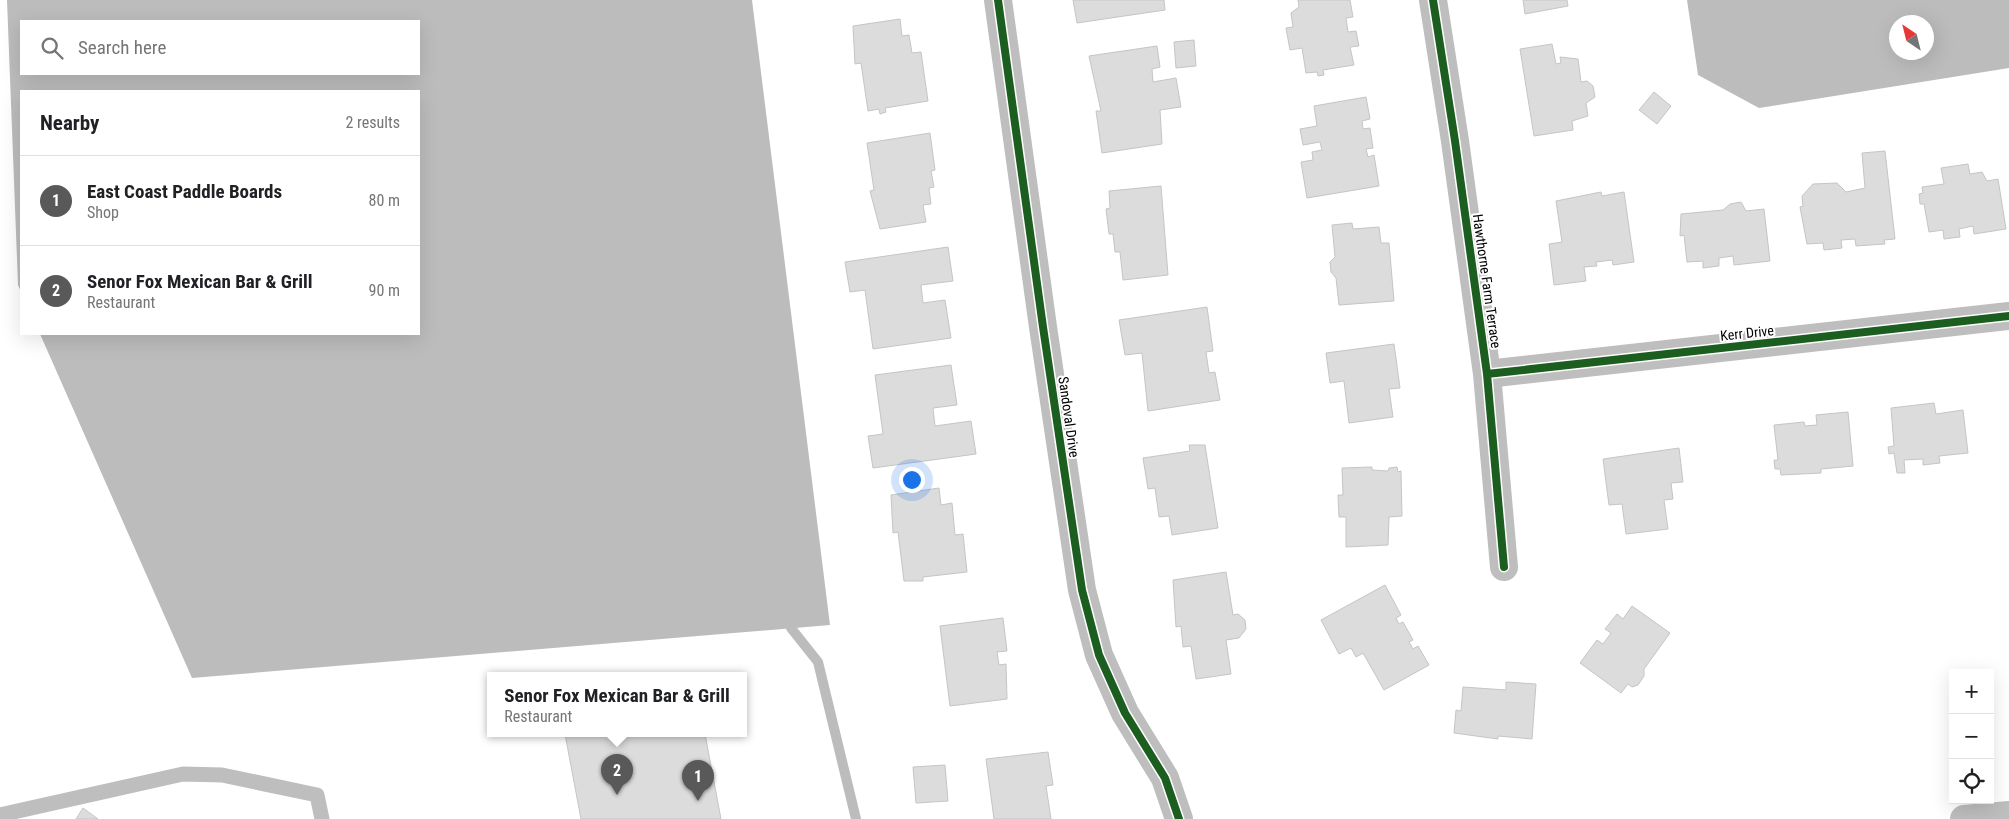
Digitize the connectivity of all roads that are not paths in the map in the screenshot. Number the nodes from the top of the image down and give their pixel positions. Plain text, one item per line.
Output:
1 (998, 0) edge
2 (1433, 0) edge
3 (2009, 316) edge
4 (1487, 374) junction
5 (1504, 567) dead end
6 (0, 815) edge
7 (2009, 816) edge
8 (322, 819) edge
9 (1179, 819) edge
10 (1964, 819) edge

1 - 9 street, Sandoval Drive
2 - 4 street, Hawthorne Farm Terrace
3 - 4 street, Kerr Drive
4 - 5 street, Hawthorne Farm Terrace
6 - 8 lane
7 - 10 street

